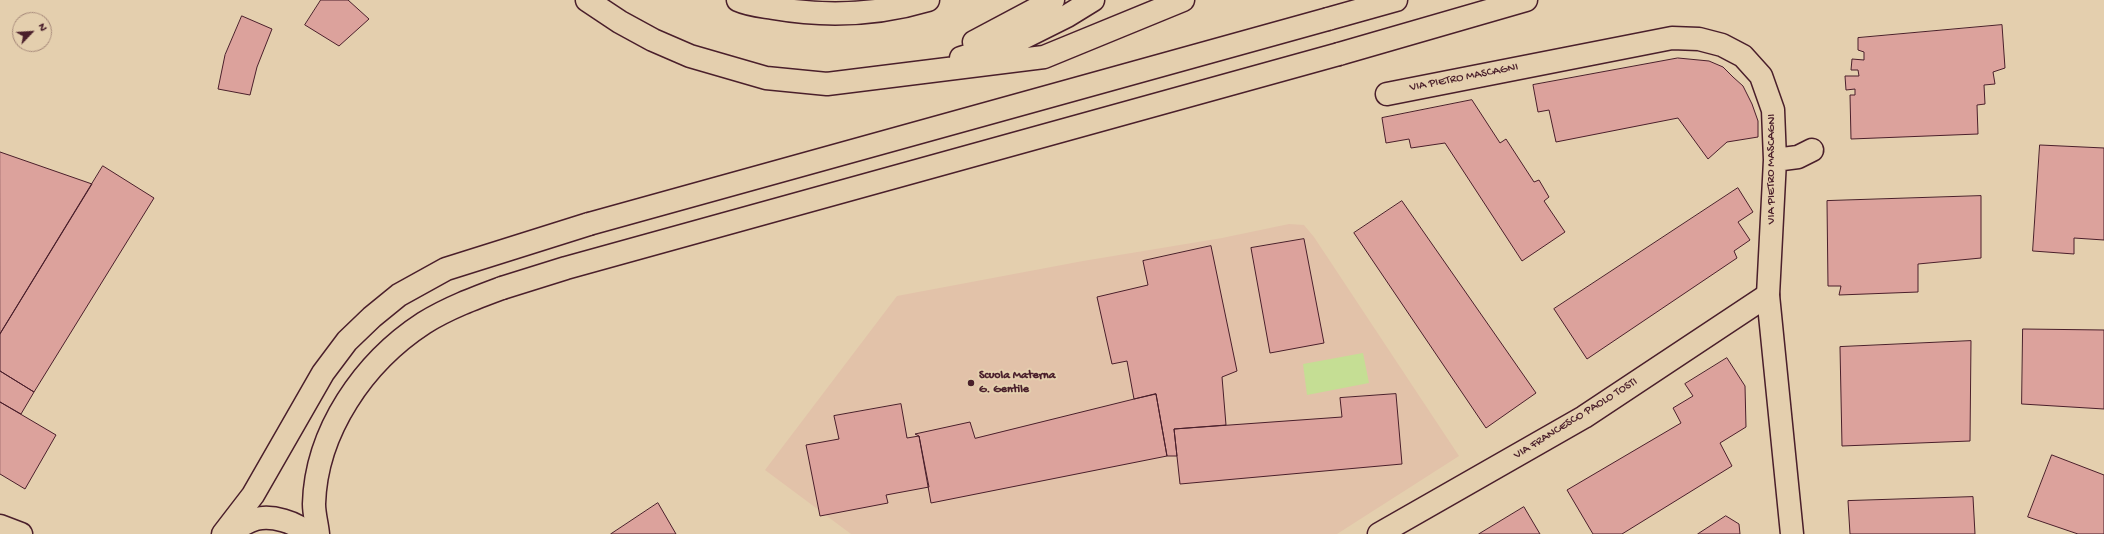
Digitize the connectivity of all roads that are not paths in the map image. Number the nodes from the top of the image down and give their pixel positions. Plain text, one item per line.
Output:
1 (587, 0) edge
2 (738, 0) edge
3 (928, 0) edge
4 (1053, 0) edge
5 (1093, 0) edge
6 (1183, 0) edge
7 (1396, 0) edge
8 (1526, 0) edge
9 (912, 74) junction
10 (1387, 94) dead end
11 (1812, 150) dead end
12 (1774, 160) junction
13 (1768, 295) junction
14 (0, 526) edge
15 (21, 534) edge
16 (222, 534) edge
17 (228, 534) edge
18 (308, 534) edge
19 (318, 534) edge
20 (1379, 534) edge
21 (1792, 534) edge

1 - 9 main road
2 - 3 main road
4 - 9 main road
5 - 9 main road
6 - 9 main road
7 - 16 main road, bridge
8 - 19 main road, bridge
10 - 12 main road, VIA PIETRO MASCAGNI
11 - 12 main road
12 - 13 main road, VIA PIETRO MASCAGNI
13 - 20 main road, VIA FRANCESCO PAOLO TOSTI
13 - 21 main road, VIA PIETRO MASCAGNI
14 - 15 main road
17 - 18 main road

